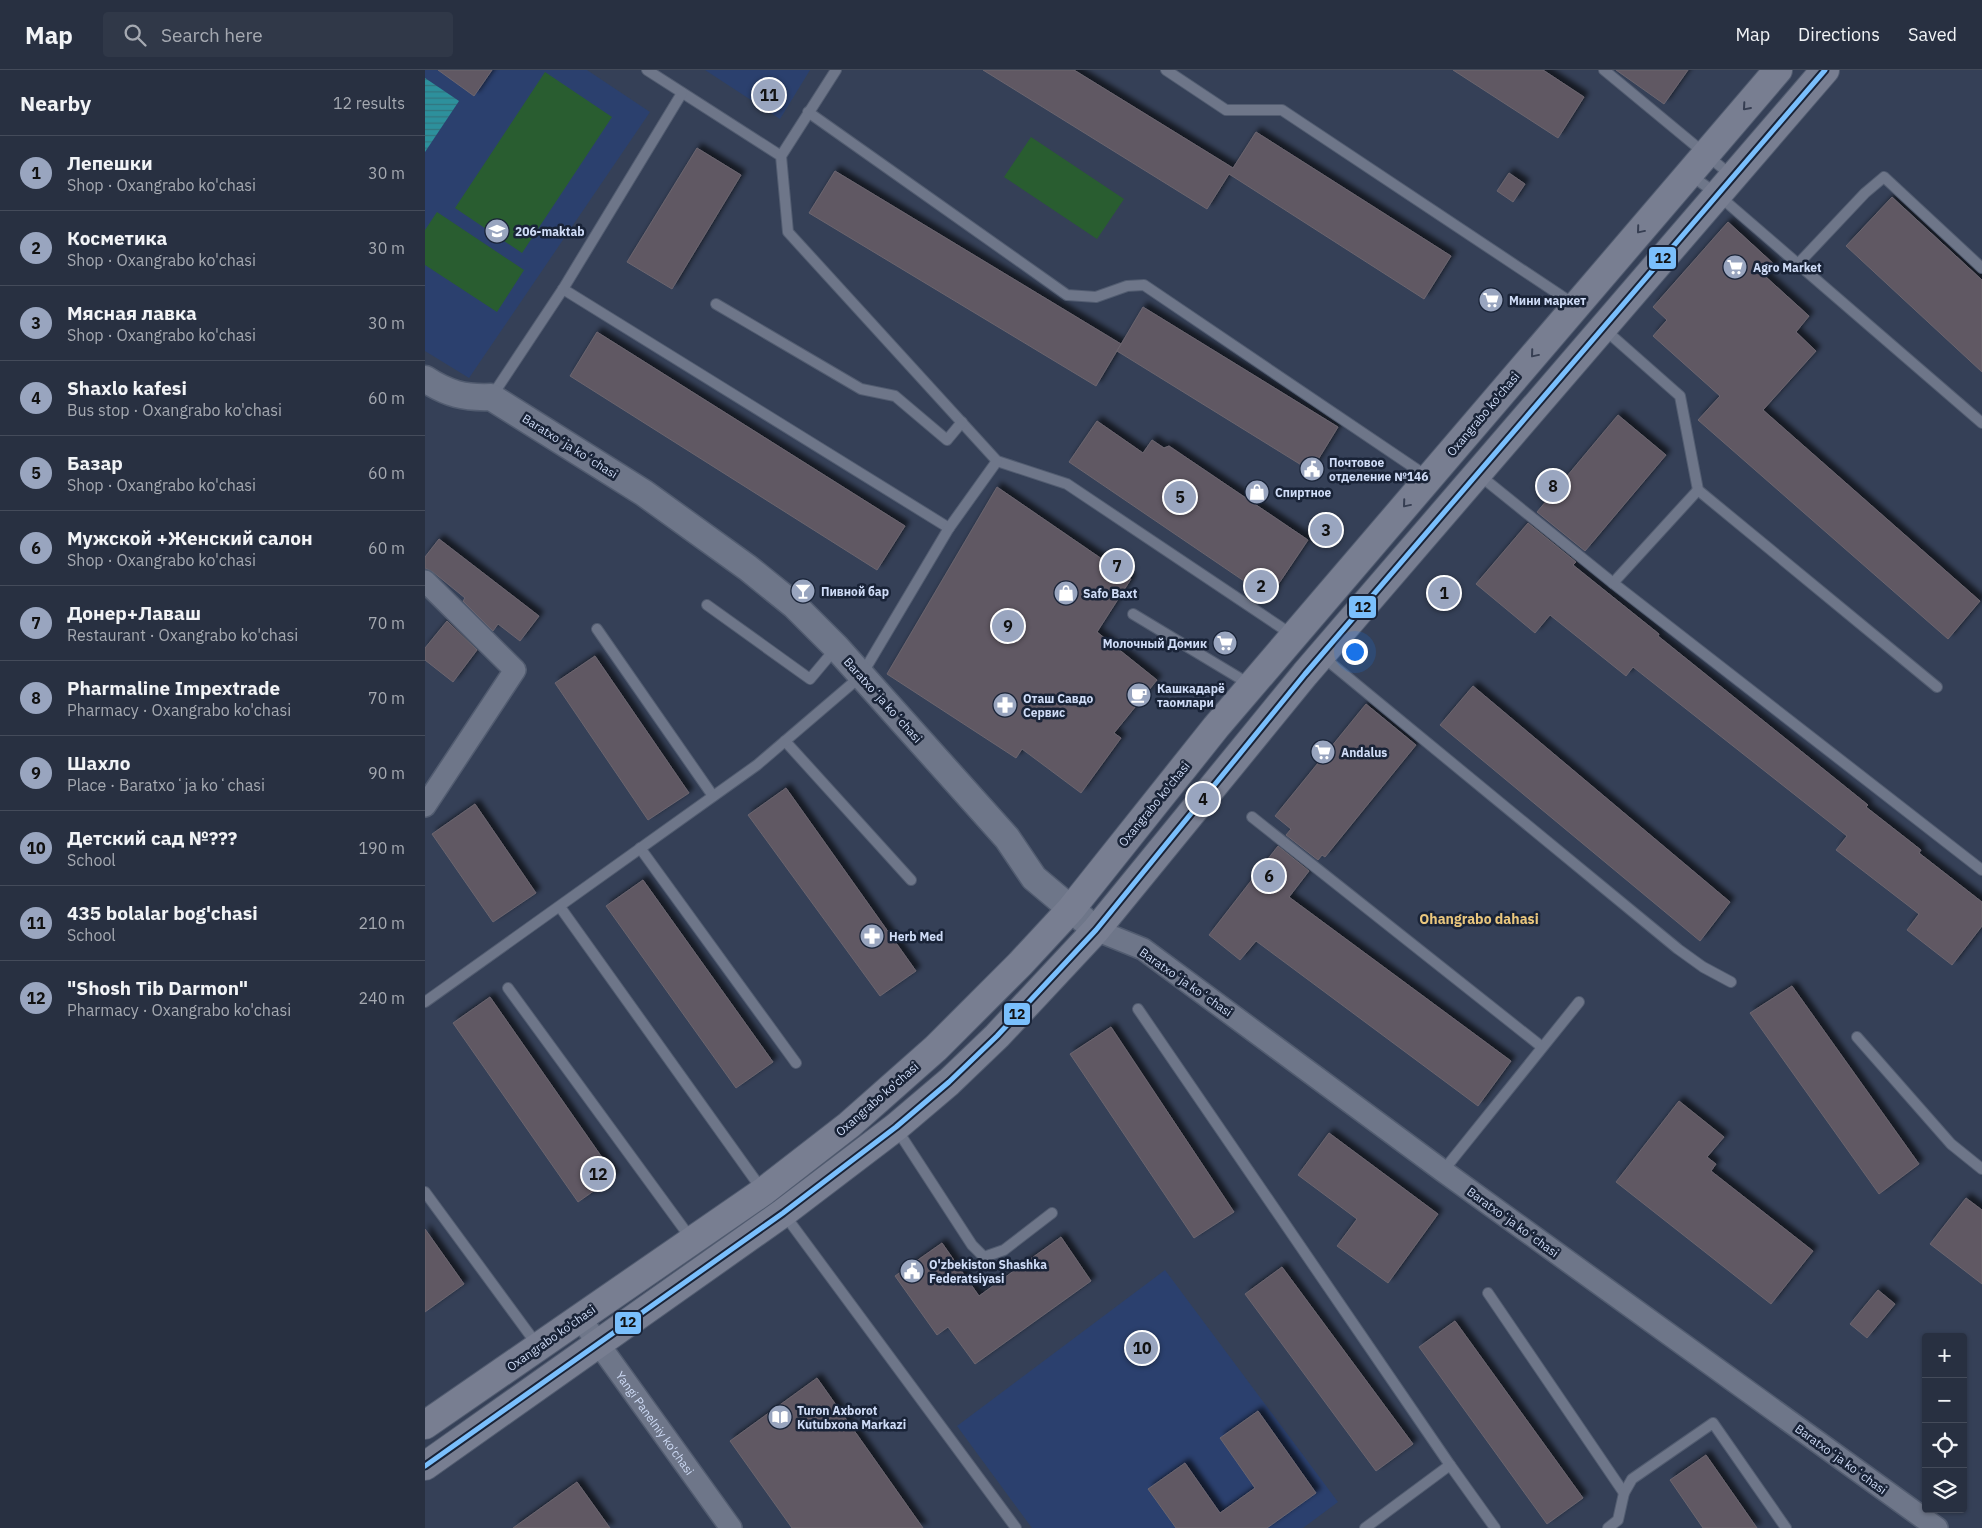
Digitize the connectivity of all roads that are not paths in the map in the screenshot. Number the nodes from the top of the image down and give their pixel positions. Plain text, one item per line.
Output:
1 (647, 70) edge
2 (836, 70) edge
3 (1166, 70) edge
4 (1604, 70) edge
5 (1777, 70) edge
6 (1825, 70) edge
7 (682, 93) junction
8 (808, 112) junction
9 (781, 156) junction
10 (1697, 164) junction
11 (1724, 185) junction
12 (1798, 264) junction
13 (1982, 268) edge
14 (563, 289) junction
15 (716, 304) dead end
16 (1575, 306) junction
17 (1603, 328) junction
18 (425, 379) edge
19 (491, 397) junction
20 (962, 422) junction
21 (1982, 423) edge
22 (997, 461) junction
23 (1478, 473) junction
24 (1429, 478) junction
25 (1698, 490) junction
26 (949, 528) junction
27 (425, 581) edge
28 (1613, 583) junction
29 (707, 604) dead end
30 (1133, 614) dead end
31 (597, 629) dead end
32 (1294, 636) junction
33 (836, 647) junction
34 (1322, 655) junction
35 (861, 676) junction
36 (1252, 685) junction
37 (1937, 686) dead end
38 (785, 741) junction
39 (433, 780) edge
40 (713, 796) junction
41 (425, 806) edge
42 (1252, 817) dead end
43 (640, 848) junction
44 (1982, 870) edge
45 (911, 880) dead end
46 (560, 907) junction
47 (1071, 909) junction
48 (1096, 930) junction
49 (1731, 982) dead end
50 (508, 988) dead end
51 (425, 1002) edge
52 (1579, 1002) dead end
53 (1138, 1009) dead end
54 (1857, 1037) dead end
55 (1542, 1047) junction
56 (795, 1063) dead end
57 (895, 1127) junction
58 (1982, 1169) edge
59 (1443, 1171) junction
60 (764, 1191) junction
61 (425, 1192) edge
62 (783, 1213) junction
63 (1053, 1213) dead end
64 (692, 1241) junction
65 (1488, 1293) dead end
66 (580, 1318) junction
67 (599, 1343) junction
68 (539, 1346) junction
69 (425, 1425) edge
70 (1450, 1465) junction
71 (425, 1466) edge
72 (1624, 1493) junction
73 (731, 1528) edge
74 (1016, 1528) edge
75 (1365, 1528) edge
76 (1495, 1528) edge
77 (1608, 1528) edge
78 (1786, 1528) edge
79 (1937, 1528) edge

1 - 7 lane
2 - 8 lane
3 - 16 lane
4 - 10 lane
5 -> 10 main road, Oxangrabo ko'chasi
6 - 11 main road
7 - 9 lane
7 - 14 lane
8 - 9 lane
8 - 24 lane
9 - 20 lane
10 - 11 lane
10 - 11 lane
10 -> 16 main road, Oxangrabo ko'chasi
11 - 12 lane
11 - 17 main road
12 - 13 lane
12 - 21 lane
14 - 19 lane
14 - 26 lane
15 - 20 lane
16 -> 24 main road, Oxangrabo ko'chasi
17 - 23 main road
17 - 25 lane
18 - 19 street
19 - 33 street, Baratxoʻja koʻchasi
20 - 22 lane
22 - 26 lane
22 - 32 lane
23 - 28 lane
23 - 34 main road
24 -> 32 main road, Oxangrabo ko'chasi
25 - 28 lane
25 - 37 lane
26 - 35 lane
27 - 39 street
28 - 44 lane
29 - 33 lane
30 - 36 lane
31 - 40 lane
32 - 34 street
32 - 36 main road, Oxangrabo ko'chasi
33 - 35 street, Baratxoʻja koʻchasi
34 - 48 main road
34 - 49 lane
35 - 38 lane
35 - 47 street, Baratxoʻja koʻchasi
36 - 47 main road, Oxangrabo ko'chasi
38 - 40 lane
38 - 45 lane
39 - 41 street
40 - 43 lane
42 - 55 lane
43 - 46 lane
43 - 56 lane
46 - 51 lane
46 - 60 lane
47 - 48 street, Baratxoʻja koʻchasi
47 - 60 main road, Oxangrabo ko'chasi
48 - 57 main road
48 - 59 street, Baratxoʻja koʻchasi
50 - 64 lane
52 - 55 lane
53 - 70 lane
54 - 58 lane
55 - 59 lane
57 - 62 main road
57 - 63 lane
59 - 79 street, Baratxoʻja koʻchasi
60 - 64 main road, Oxangrabo ko'chasi
61 - 68 lane
62 - 67 main road
62 - 74 lane
64 - 66 main road, Oxangrabo ko'chasi
65 - 72 lane
66 - 67 street, Yangi Panelniy ko'chasi
66 - 68 main road, Oxangrabo ko'chasi
67 - 71 main road
67 - 73 street, Yangi Panelniy ko'chasi
68 - 69 main road, Oxangrabo ko'chasi
70 - 75 lane
70 - 76 lane
72 - 77 lane
72 - 78 lane

